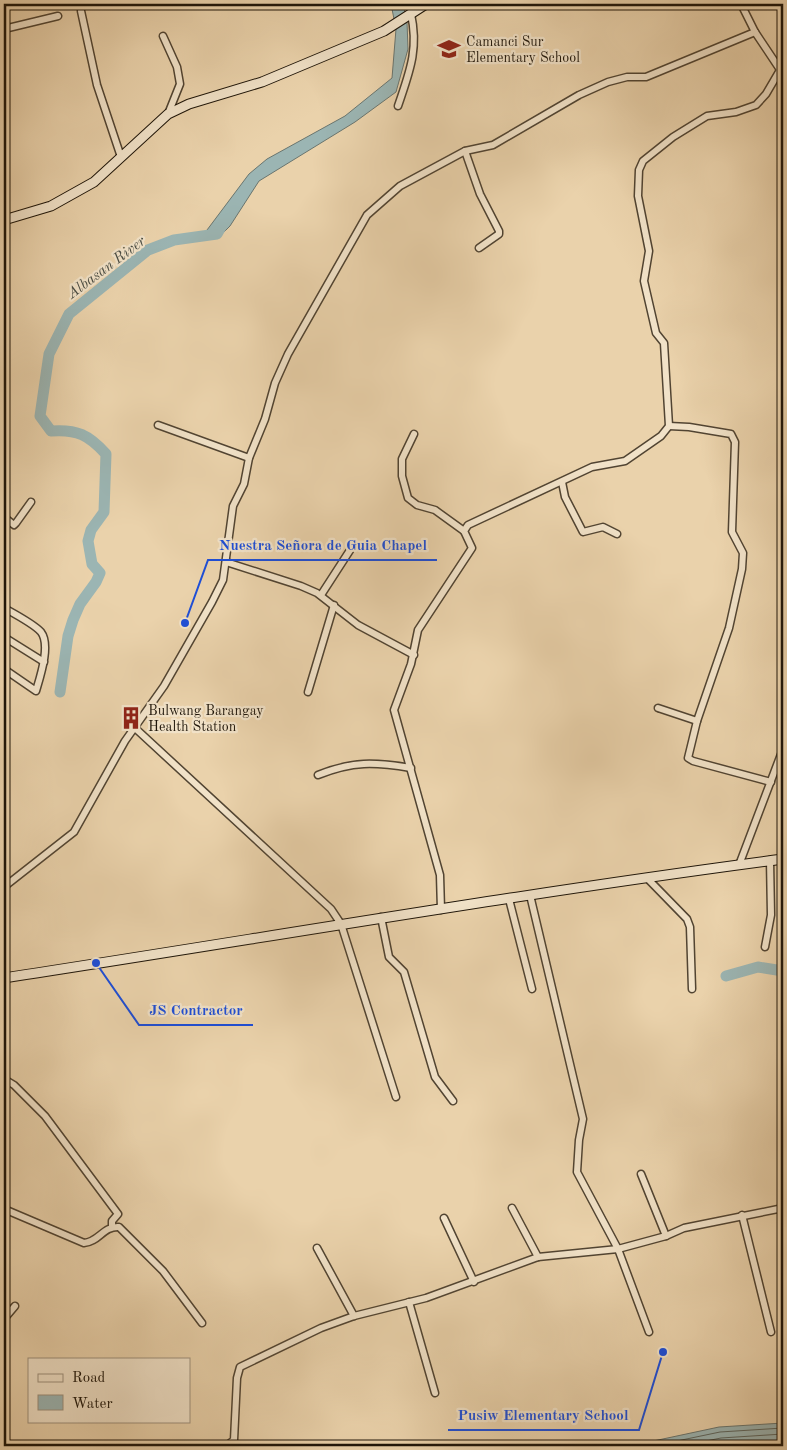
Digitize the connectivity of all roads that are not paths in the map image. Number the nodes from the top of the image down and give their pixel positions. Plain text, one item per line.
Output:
1 (426, 4) edge
2 (741, 4) edge
3 (81, 11) dead end
4 (411, 14) junction
5 (58, 16) dead end
6 (4, 29) edge
7 (755, 32) junction
8 (163, 36) dead end
9 (782, 69) edge
10 (398, 106) dead end
11 (168, 114) junction
12 (465, 151) junction
13 (121, 157) junction
14 (4, 220) edge
15 (478, 248) dead end
16 (158, 425) dead end
17 (669, 426) junction
18 (414, 434) dead end
19 (249, 458) junction
20 (562, 482) junction
21 (31, 502) dead end
22 (4, 516) edge
23 (464, 530) junction
24 (617, 534) dead end
25 (354, 544) dead end
26 (226, 562) junction
27 (321, 595) junction
28 (334, 605) junction
29 (4, 608) edge
30 (4, 637) edge
31 (414, 655) junction
32 (44, 662) junction
33 (4, 669) edge
34 (308, 692) dead end
35 (658, 708) dead end
36 (697, 721) junction
37 (135, 728) junction
38 (783, 748) edge
39 (781, 762) edge
40 (411, 768) junction
41 (318, 775) dead end
42 (770, 782) junction
43 (783, 859) edge
44 (770, 860) junction
45 (739, 865) junction
46 (647, 878) junction
47 (4, 887) edge
48 (530, 895) junction
49 (508, 899) junction
50 (442, 910) junction
51 (381, 917) junction
52 (340, 924) junction
53 (764, 947) dead end
54 (4, 978) edge
55 (532, 989) dead end
56 (692, 989) dead end
57 (4, 1079) edge
58 (396, 1097) dead end
59 (453, 1101) dead end
60 (641, 1174) dead end
61 (512, 1208) dead end
62 (783, 1208) edge
63 (4, 1209) edge
64 (742, 1215) junction
65 (444, 1218) dead end
66 (112, 1227) junction
67 (666, 1236) junction
68 (317, 1248) dead end
69 (618, 1249) junction
70 (538, 1258) junction
71 (474, 1282) junction
72 (410, 1302) junction
73 (15, 1306) dead end
74 (354, 1316) junction
75 (4, 1319) edge
76 (202, 1323) dead end
77 (649, 1332) dead end
78 (771, 1332) dead end
79 (435, 1393) dead end
80 (226, 1446) edge

1 - 4 street
2 - 7 street
3 - 13 street
4 - 10 street
4 - 11 street
5 - 6 street
7 - 9 street
7 - 12 street
8 - 11 street
9 - 17 street
11 - 13 street
12 - 15 street
12 - 19 street
13 - 14 street
16 - 19 street
17 - 20 street
17 - 36 street
18 - 23 street
19 - 26 street
20 - 23 street
20 - 24 street
21 - 22 street
23 - 31 street
25 - 27 street
26 - 27 street
26 - 37 street
27 - 28 street
28 - 31 street
28 - 34 street
29 - 32 street
30 - 32 street
31 - 40 street
32 - 33 street
35 - 36 street
36 - 42 street
37 - 47 street
37 - 52 street
38 - 39 street
39 - 42 street
40 - 41 street
40 - 50 street
42 - 45 street
43 - 44 street
44 - 45 street
44 - 53 street
45 - 46 street
46 - 48 street
46 - 56 street
48 - 49 street
48 - 69 street
49 - 50 street
49 - 55 street
50 - 51 street
51 - 52 street
51 - 59 street
52 - 54 street
52 - 58 street
57 - 66 street
60 - 67 street
61 - 70 street
62 - 64 street
63 - 66 street
64 - 67 street
64 - 78 street
65 - 71 street
66 - 76 street
67 - 69 street
68 - 74 street
69 - 70 street
69 - 77 street
70 - 71 street
71 - 72 street
72 - 74 street
72 - 79 street
73 - 75 street
74 - 80 street

